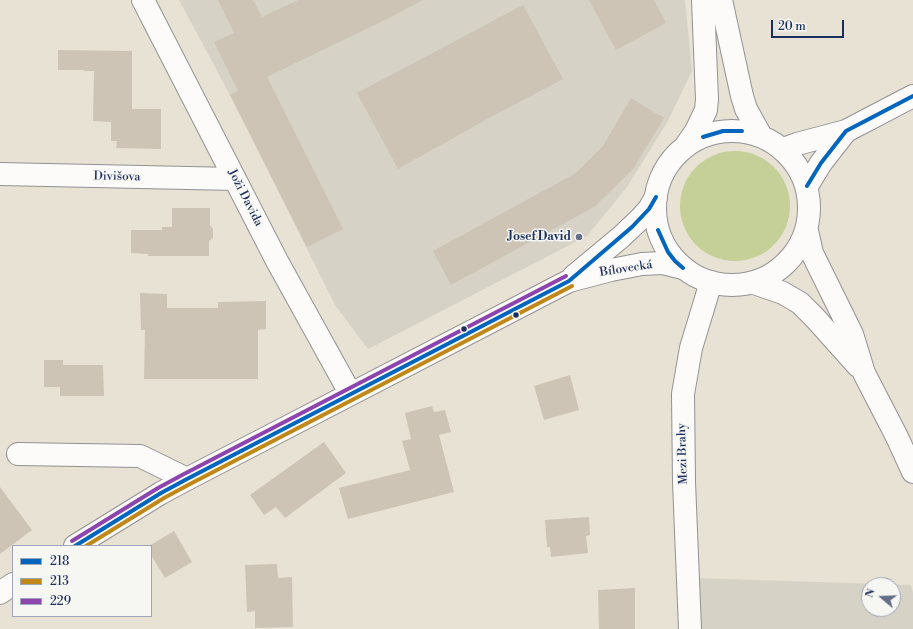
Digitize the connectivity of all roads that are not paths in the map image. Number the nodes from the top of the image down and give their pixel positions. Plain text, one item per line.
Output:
1 (143, 0) edge
2 (703, 0) edge
3 (720, 0) edge
4 (913, 96) edge
5 (846, 132) junction
6 (761, 136) junction
7 (684, 148) junction
8 (783, 149) junction
9 (0, 174) edge
10 (235, 179) junction
11 (807, 186) junction
12 (656, 197) junction
13 (807, 231) junction
14 (683, 268) junction
15 (569, 281) junction
16 (711, 282) junction
17 (754, 283) junction
18 (864, 373) junction
19 (350, 393) junction
20 (18, 454) dead end
21 (913, 472) edge
22 (187, 479) junction
23 (77, 545) edge
24 (12, 585) edge
25 (0, 593) edge
26 (690, 629) edge

1 - 10 main road, Joži Davida
2 - 7 main road
3 - 6 main road
4 - 5 main road
5 - 8 main road
5 - 11 main road
6 - 7 main road, Bílovecká
6 - 8 main road, Bílovecká
7 - 12 main road, Bílovecká
8 - 11 main road, Bílovecká
9 - 10 main road, Divišova
10 - 19 main road, Joži Davida
11 - 13 main road, Bílovecká
12 - 14 main road, Bílovecká
12 - 15 main road, Bílovecká
13 - 17 main road, Bílovecká
13 - 18 main road
14 - 15 main road, Bílovecká
14 - 16 main road, Bílovecká
15 - 19 main road, Bílovecká
16 - 17 main road, Bílovecká
16 - 26 main road, Mezi Brahy
17 - 18 main road
18 - 21 main road
19 - 22 main road, Bílovecká
20 - 22 main road
22 - 23 main road, Bílovecká
24 - 25 main road

